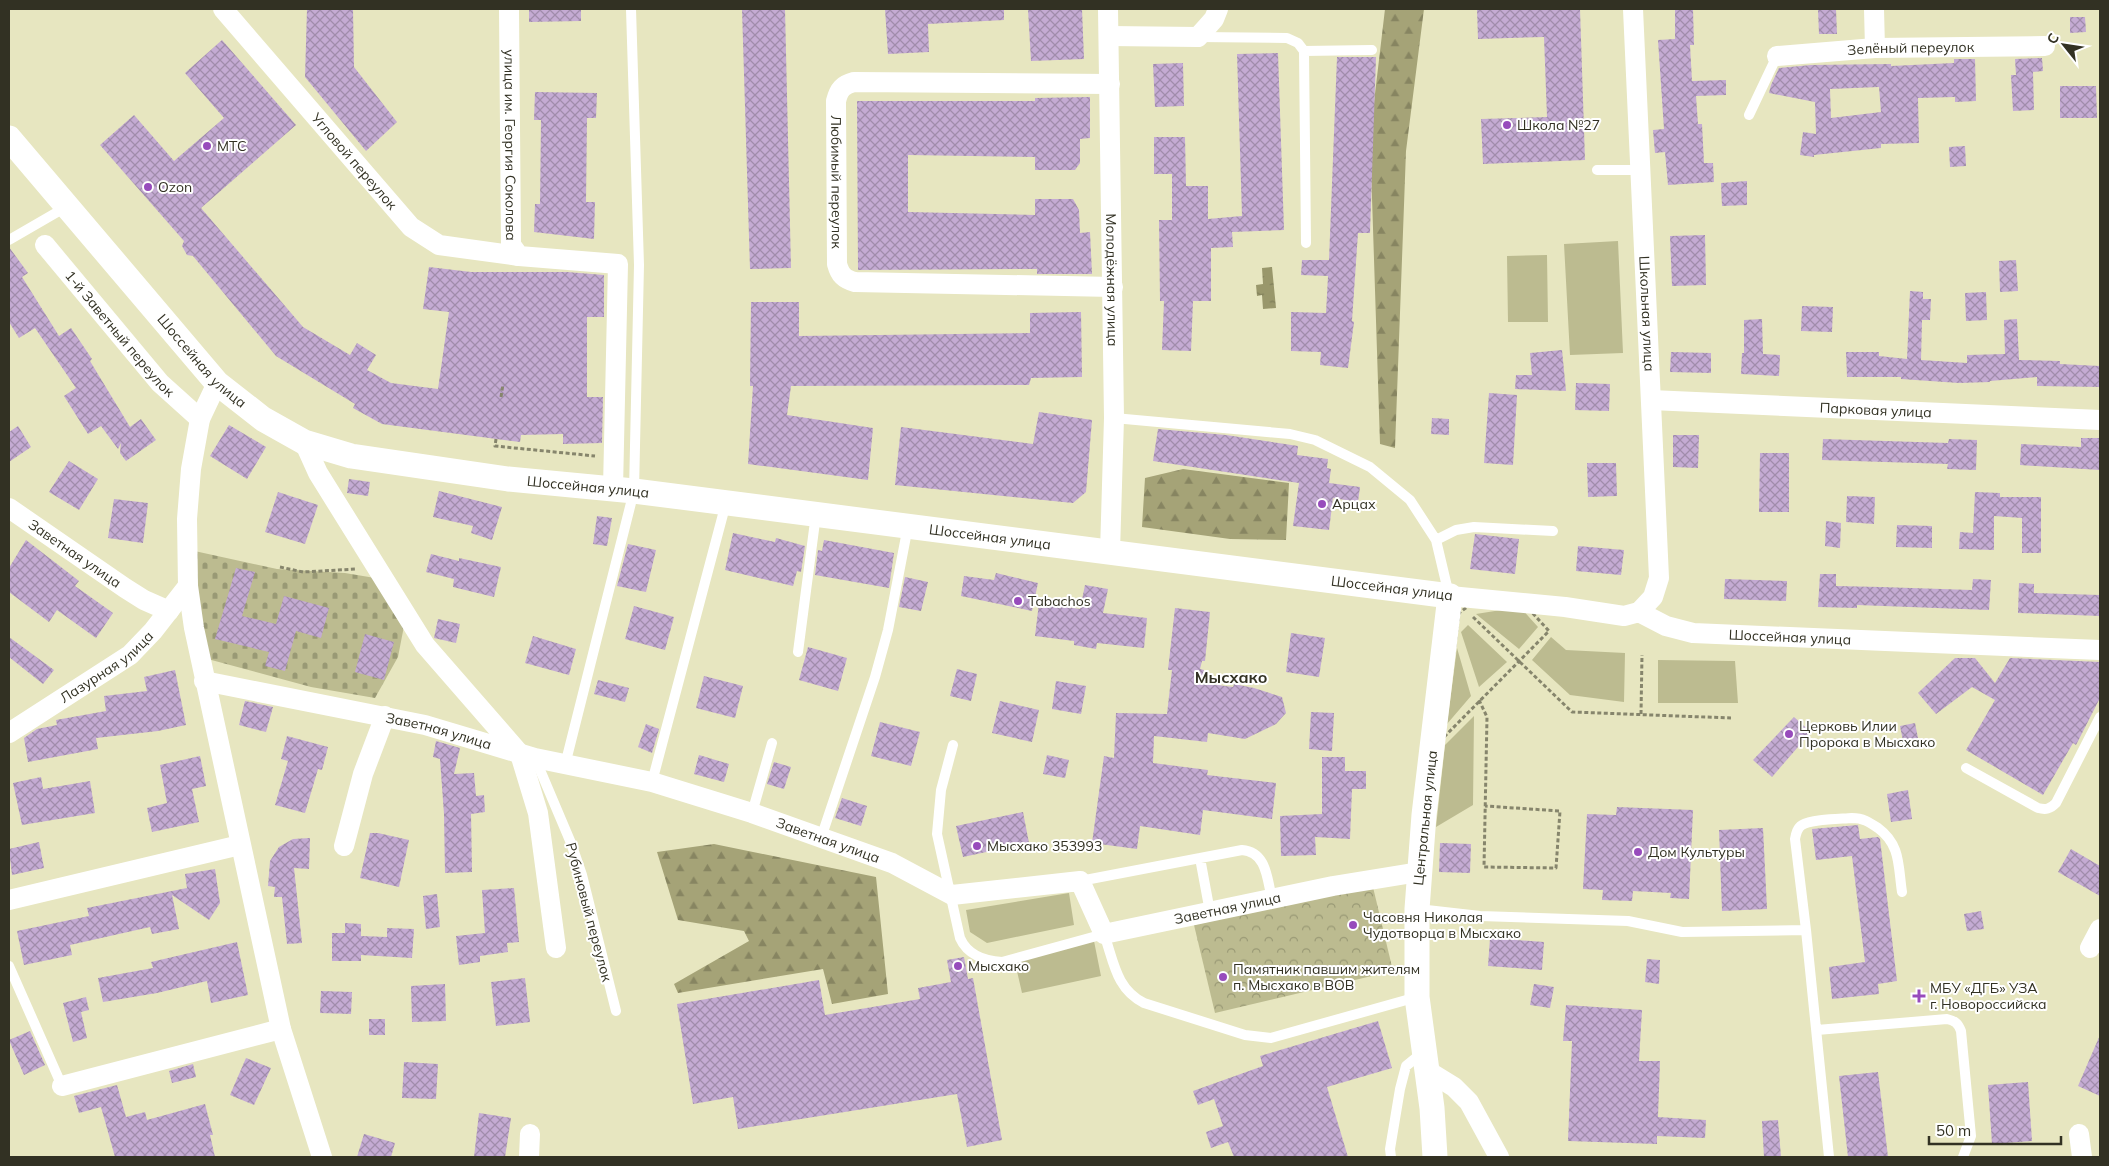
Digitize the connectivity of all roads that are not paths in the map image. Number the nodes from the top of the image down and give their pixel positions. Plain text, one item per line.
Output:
1 (223, 9) edge
2 (509, 9) edge
3 (631, 9) edge
4 (1108, 9) edge
5 (1218, 9) edge
6 (1633, 9) edge
7 (1874, 9) edge
8 (1109, 36) junction
9 (1198, 37) junction
10 (2045, 46) dead end
11 (1875, 48) junction
12 (1372, 50) dead end
13 (1304, 51) junction
14 (1776, 56) joint
15 (1110, 84) junction
16 (1749, 115) dead end
17 (9, 138) edge
18 (1597, 170) dead end
19 (1640, 170) junction
20 (67, 206) junction
21 (9, 240) edge
22 (1306, 243) dead end
23 (44, 245) dead end
24 (519, 256) junction
25 (618, 264) junction
26 (639, 265) junction
27 (1113, 287) junction
28 (217, 383) junction
29 (1651, 400) junction
30 (1114, 418) junction
31 (200, 419) junction
32 (2100, 420) edge
33 (304, 442) junction
34 (623, 489) junction
35 (726, 502) junction
36 (9, 508) edge
37 (816, 514) junction
38 (908, 526) junction
39 (1553, 531) dead end
40 (1436, 540) junction
41 (1110, 552) junction
42 (188, 586) junction
43 (1456, 602) junction
44 (169, 611) junction
45 (1640, 612) junction
46 (2100, 650) edge
47 (798, 652) dead end
48 (204, 681) junction
49 (385, 716) junction
50 (2100, 717) edge
51 (9, 733) edge
52 (772, 743) dead end
53 (953, 745) dead end
54 (527, 756) junction
55 (565, 764) junction
56 (1966, 768) dead end
57 (652, 782) junction
58 (752, 813) junction
59 (822, 838) junction
60 (240, 845) junction
61 (344, 846) dead end
62 (1200, 858) junction
63 (1419, 872) junction
64 (1080, 881) junction
65 (1902, 892) dead end
66 (952, 895) junction
67 (1272, 899) junction
68 (9, 900) edge
69 (1417, 909) junction
70 (1210, 912) junction
71 (2100, 929) edge
72 (1806, 930) junction
73 (1104, 934) junction
74 (556, 948) dead end
75 (2090, 948) dead end
76 (9, 966) edge
77 (1417, 997) junction
78 (616, 1011) dead end
79 (282, 1029) junction
80 (1817, 1030) junction
81 (1426, 1061) junction
82 (62, 1086) joint
83 (530, 1134) dead end
84 (2079, 1134) dead end
85 (1501, 1155) edge
86 (322, 1157) edge
87 (529, 1157) edge
88 (1391, 1157) edge
89 (1435, 1157) edge
90 (1829, 1157) edge
91 (1963, 1157) edge
92 (2082, 1157) edge

1 - 24 street, Угловой переулок
2 - 24 street, улица им. Георгия Соколова
3 - 26 lane
4 - 8 street, Молодёжная улица
5 - 9 street
6 - 19 street, Школьная улица
7 - 11 street
8 - 9 street
8 - 15 street, Молодёжная улица
9 - 13 lane
10 - 11 street, Зелёный переулок
11 - 14 street, Зелёный переулок
12 - 13 lane
13 - 22 lane
14 - 16 lane
15 - 27 street, Молодёжная улица
15 - 27 street, Любимый переулок
17 - 20 street, Шоссейная улица
18 - 19 lane
19 - 29 street, Школьная улица
20 - 21 lane
20 - 28 street, Шоссейная улица
23 - 31 street, 1-й Заветный переулок
24 - 25 street, улица им. Георгия Соколова
25 - 26 lane
25 - 34 street
26 - 34 lane
27 - 30 street, Молодёжная улица
28 - 31 street
28 - 33 street, Шоссейная улица
29 - 32 street, Парковая улица
29 - 45 street, Школьная улица
30 - 40 lane
30 - 41 street, Молодёжная улица
31 - 42 street
33 - 34 street, Шоссейная улица
33 - 54 street
34 - 35 street, Шоссейная улица
34 - 55 lane
35 - 37 street, Шоссейная улица
35 - 57 lane
36 - 44 street, Заветная улица
37 - 38 street, Шоссейная улица
37 - 47 lane
38 - 41 street, Шоссейная улица
38 - 59 lane
39 - 40 lane
40 - 43 lane
41 - 43 street, Шоссейная улица
42 - 44 street, Лазурная улица
42 - 48 street
43 - 45 street, Шоссейная улица
43 - 63 street, Центральная улица
44 - 51 street, Лазурная улица
45 - 46 street, Шоссейная улица
48 - 49 street, Заветная улица
48 - 60 street
49 - 54 street, Заветная улица
49 - 61 street
50 - 56 lane
52 - 58 lane
53 - 66 lane
54 - 55 street, Заветная улица
54 - 74 street
54 - 78 lane, Рубиновый переулок
55 - 57 street, Заветная улица
57 - 58 street, Заветная улица
58 - 59 street, Заветная улица
59 - 66 street, Заветная улица
60 - 68 street
60 - 79 street
62 - 64 lane
62 - 67 lane
62 - 70 lane
63 - 67 street, Заветная улица
63 - 69 street, Центральная улица
64 - 66 street
64 - 73 street
65 - 72 lane
66 - 73 lane
67 - 70 street, Заветная улица
69 - 72 lane
69 - 77 street, Центральная улица
70 - 73 street, Заветная улица
71 - 75 street
72 - 80 lane
73 - 77 lane
76 - 82 lane
77 - 81 street, Центральная улица
79 - 82 street
79 - 86 street
80 - 90 lane
80 - 91 lane
81 - 85 street
81 - 88 lane
81 - 89 street, Центральная улица
83 - 87 street
84 - 92 street

